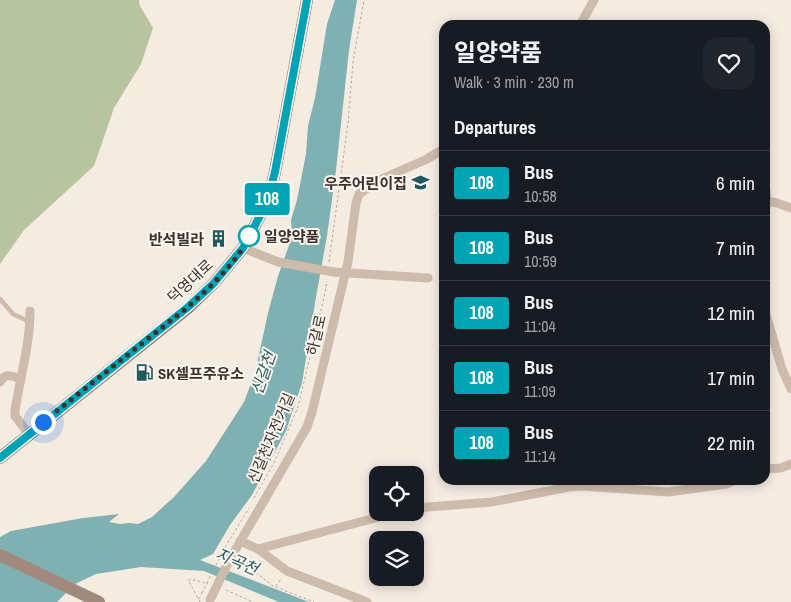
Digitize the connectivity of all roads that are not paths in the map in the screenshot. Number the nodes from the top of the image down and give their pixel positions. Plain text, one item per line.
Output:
1 (307, 0) edge
2 (594, 0) edge
3 (583, 20) edge
4 (439, 152) edge
5 (770, 202) edge
6 (791, 208) edge
7 (243, 248) junction
8 (350, 273) junction
9 (428, 278) dead end
10 (0, 299) edge
11 (30, 311) dead end
12 (30, 322) junction
13 (770, 328) edge
14 (21, 379) junction
15 (0, 382) edge
16 (791, 390) edge
17 (29, 434) junction
18 (0, 458) edge
19 (791, 464) edge
20 (770, 469) edge
21 (719, 485) edge
22 (424, 507) edge
23 (369, 520) edge
24 (240, 541) junction
25 (258, 549) junction
26 (0, 556) edge
27 (210, 601) edge
28 (99, 602) edge
29 (367, 602) edge

1 - 7 main road, 덕영대로
2 - 3 street
4 - 8 street, 하갈로
5 - 6 street
7 - 8 street, bridge
7 - 17 main road, 덕영대로
8 - 9 street
8 - 24 street, 하갈로
10 - 12 lane
11 - 12 street
12 - 14 street
13 - 16 street
14 - 15 street
14 - 17 street
17 - 18 main road, 덕영대로
19 - 20 street
21 - 22 street
23 - 25 street
24 - 25 street
24 - 27 street, 하갈로, bridge
25 - 29 street
26 - 28 main road

